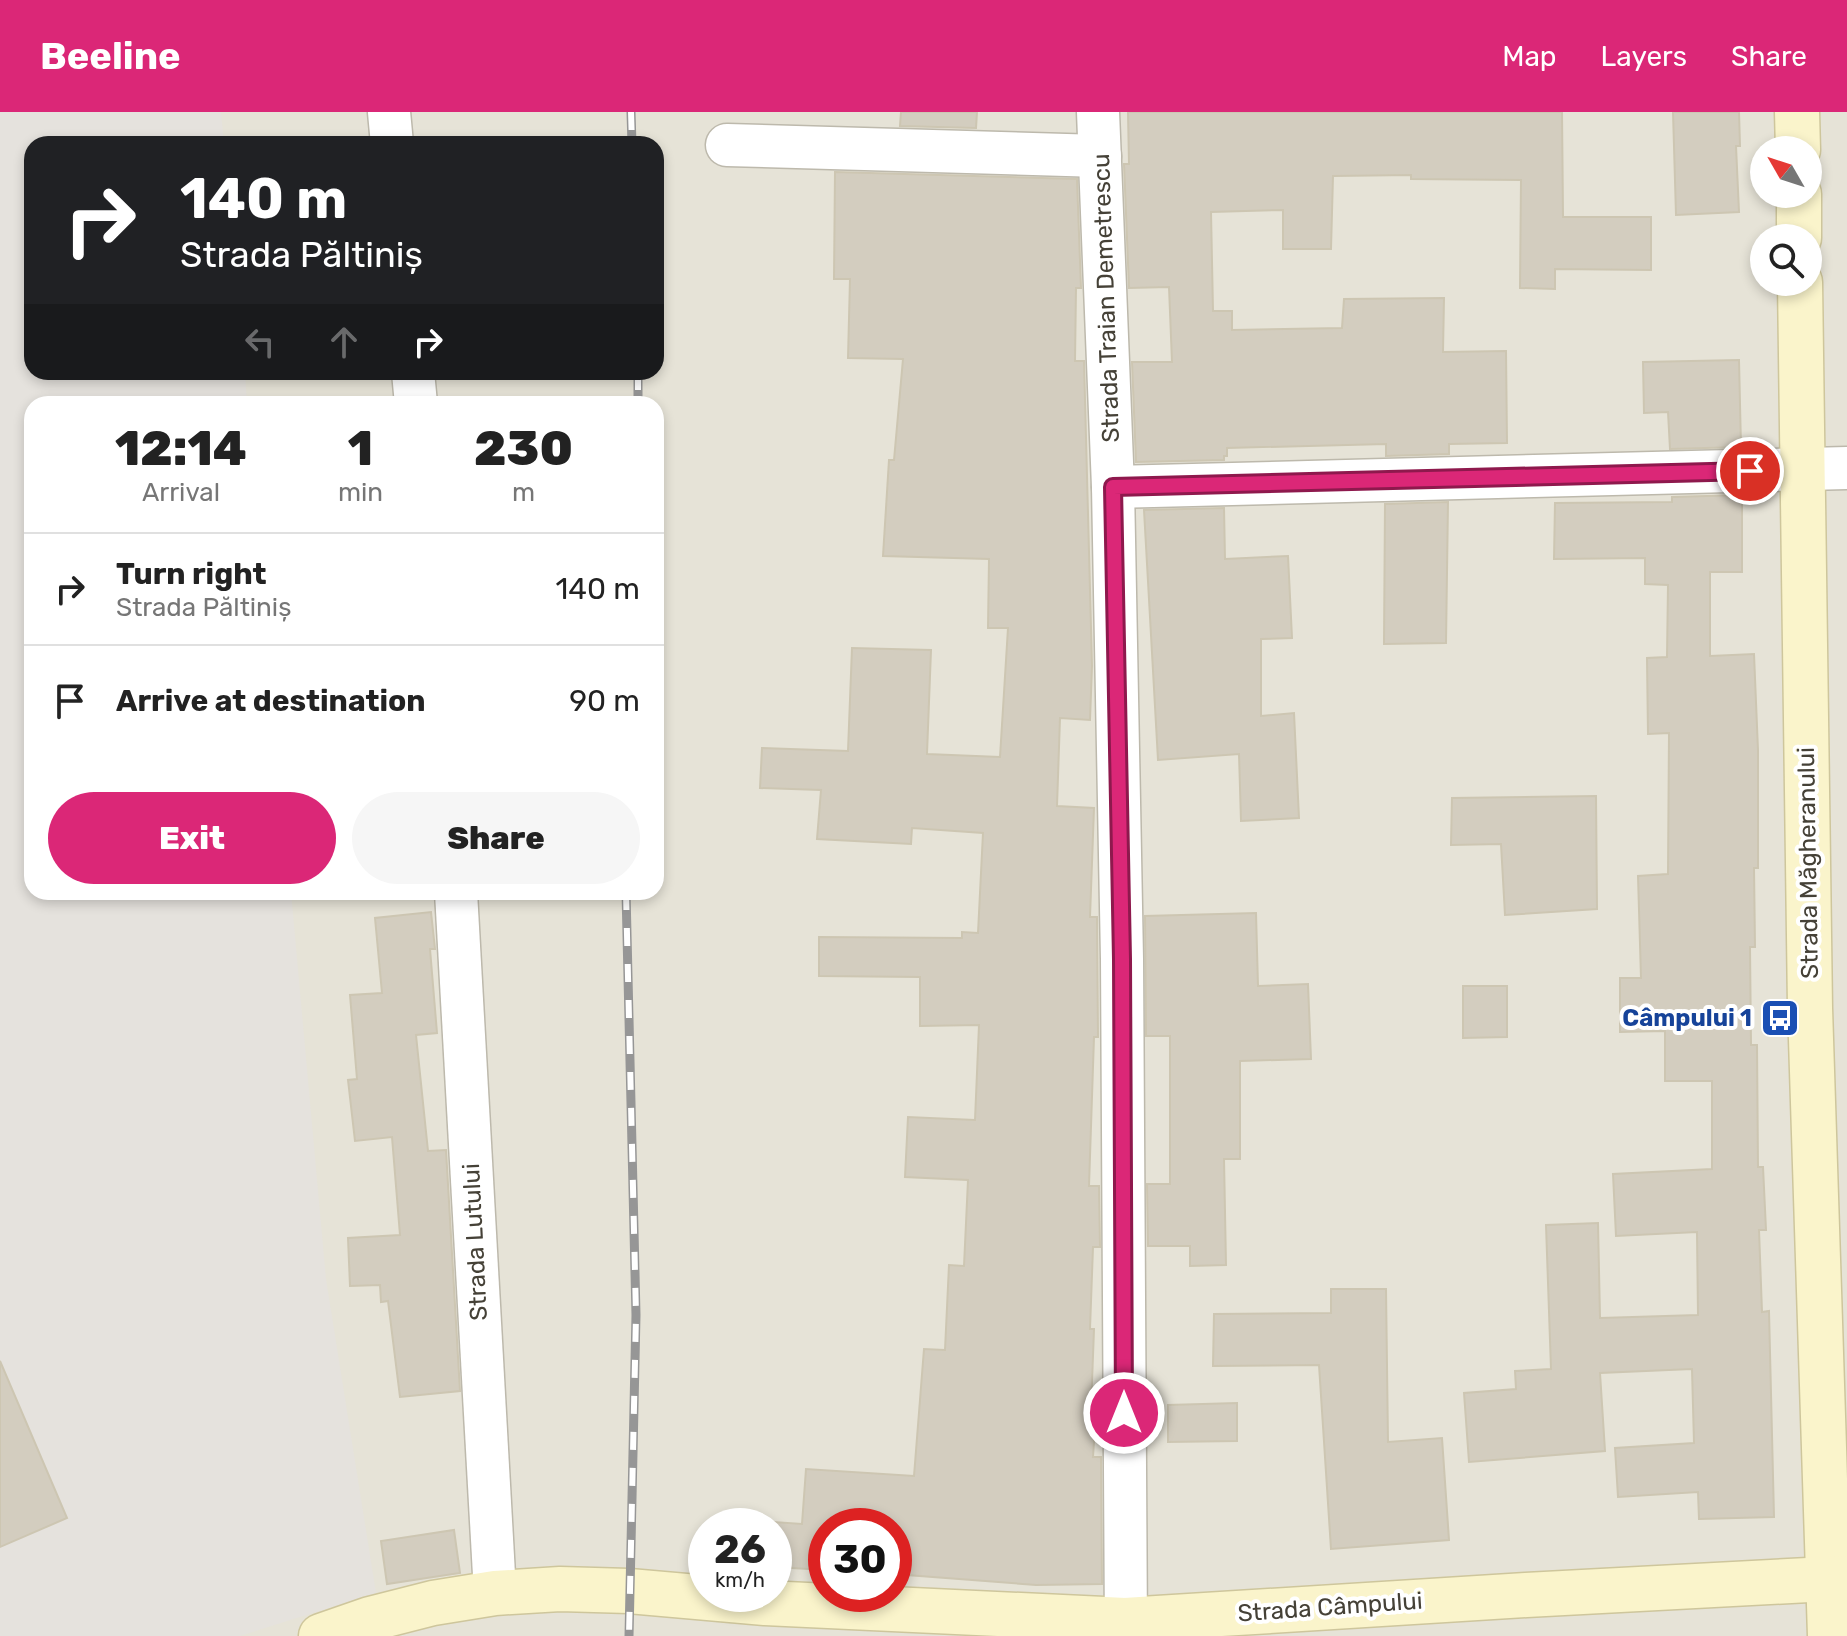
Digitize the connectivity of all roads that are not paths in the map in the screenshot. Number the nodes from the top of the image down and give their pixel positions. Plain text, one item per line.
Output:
1 (389, 112) edge
2 (1098, 112) edge
3 (1797, 112) edge
4 (391, 136) edge
5 (1798, 136) edge
6 (727, 145) dead end
7 (1100, 156) junction
8 (1800, 296) edge
9 (1847, 468) edge
10 (1804, 469) junction
11 (1113, 487) junction
12 (456, 900) edge
13 (1839, 1578) edge
14 (495, 1593) junction
15 (1126, 1628) edge
16 (321, 1636) edge
17 (1830, 1636) edge

1 - 4 street
2 - 7 street, Strada Traian Demetrescu
3 - 5 street
6 - 7 street
7 - 11 street, Strada Traian Demetrescu
8 - 10 street, Strada Măgheranului
9 - 10 street
10 - 11 street
10 - 13 street, Strada Măgheranului
11 - 15 street, Strada Traian Demetrescu
12 - 14 street, Strada Lutului
13 - 15 street, Strada Câmpului
13 - 17 street, Strada Măgheranului
14 - 15 street, Strada Câmpului
14 - 16 street, Strada Câmpului

